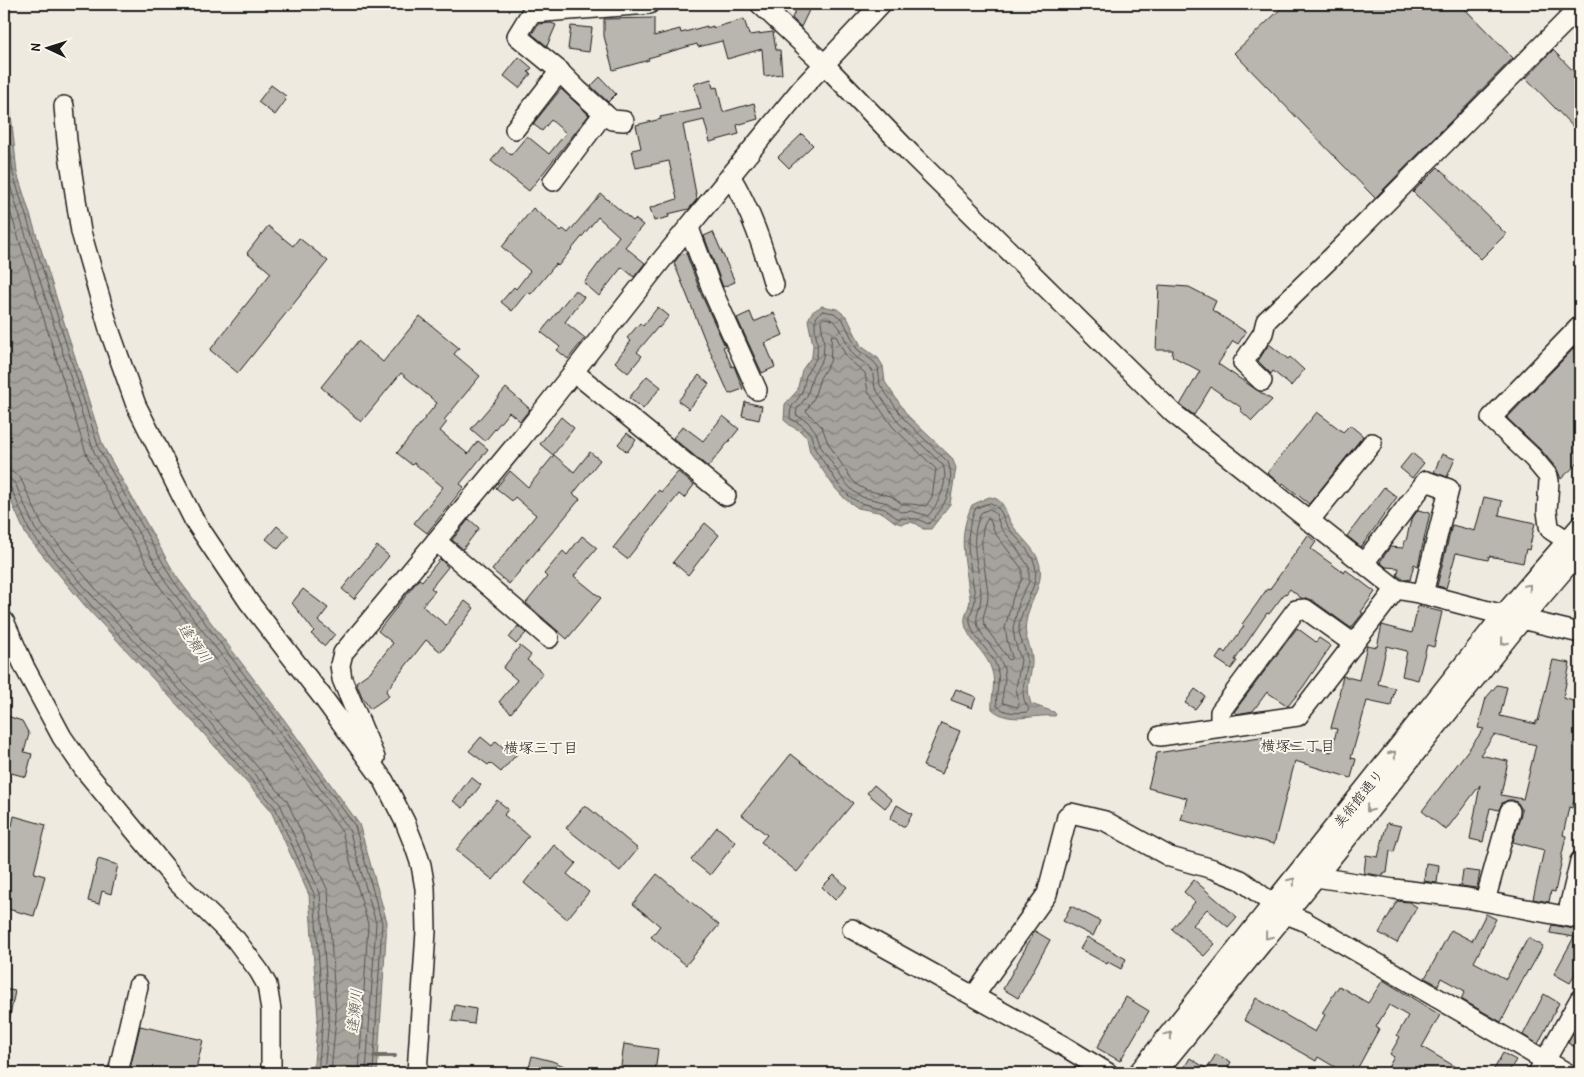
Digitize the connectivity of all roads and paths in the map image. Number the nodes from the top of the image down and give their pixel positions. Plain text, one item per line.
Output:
1 (649, 4) edge
2 (760, 4) edge
3 (881, 4) edge
4 (1580, 8) edge
5 (824, 64) junction
6 (560, 71) junction
7 (64, 106) dead end
8 (604, 113) junction
9 (624, 121) dead end
10 (515, 129) dead end
11 (731, 177) junction
12 (553, 181) dead end
13 (689, 228) junction
14 (774, 284) dead end
15 (1580, 326) edge
16 (574, 372) junction
17 (1262, 381) dead end
18 (757, 390) dead end
19 (1372, 442) dead end
20 (726, 496) dead end
21 (1309, 521) junction
22 (1580, 526) edge
23 (436, 542) junction
24 (1574, 546) edge
25 (1364, 563) junction
26 (1396, 589) junction
27 (1423, 594) junction
28 (1503, 614) junction
29 (1522, 619) junction
30 (4, 621) edge
31 (1580, 633) edge
32 (549, 638) dead end
33 (1354, 644) junction
34 (1220, 727) junction
35 (1160, 736) dead end
36 (376, 770) junction
37 (1510, 811) dead end
38 (1580, 861) edge
39 (1316, 877) junction
40 (1485, 901) junction
41 (1279, 910) junction
42 (1574, 917) edge
43 (852, 929) dead end
44 (138, 986) dead end
45 (974, 996) junction
46 (1580, 999) edge
47 (1542, 1067) edge
48 (118, 1073) edge
49 (271, 1073) edge
50 (417, 1073) edge
51 (1108, 1073) edge
52 (1138, 1073) edge
53 (1156, 1073) edge
54 (1567, 1073) edge

1 - 6 street
2 - 5 street
3 - 5 street
4 - 17 street
5 - 11 street
5 - 21 street
6 - 8 street
6 - 10 street
7 - 36 street
8 - 9 street
8 - 12 street
11 - 13 street
11 - 14 street
13 - 16 street
13 - 18 street
15 - 24 street
16 - 20 street
16 - 23 street
19 - 21 street
21 - 25 street
22 - 24 street, 美術館通り
23 - 32 street
23 - 36 street
28 -> 24 street, 美術館通り
24 - 29 street, 美術館通り
25 - 26 street
25 - 27 street
26 - 27 street
26 - 33 street
27 - 28 street
28 - 29 street
41 -> 28 street, 美術館通り
29 - 31 street
29 -> 39 street, 美術館通り
30 - 49 street
33 - 34 street
33 - 34 street
34 - 35 street
36 - 50 street
37 - 40 street
38 - 42 street
39 - 40 street
39 - 41 street, 美術館通り
40 - 42 street
41 - 45 street
41 - 47 street
52 -> 41 street, 美術館通り
41 -> 53 street, 美術館通り
43 - 45 street
44 - 48 street
45 - 51 street
46 - 47 street
47 - 54 street

